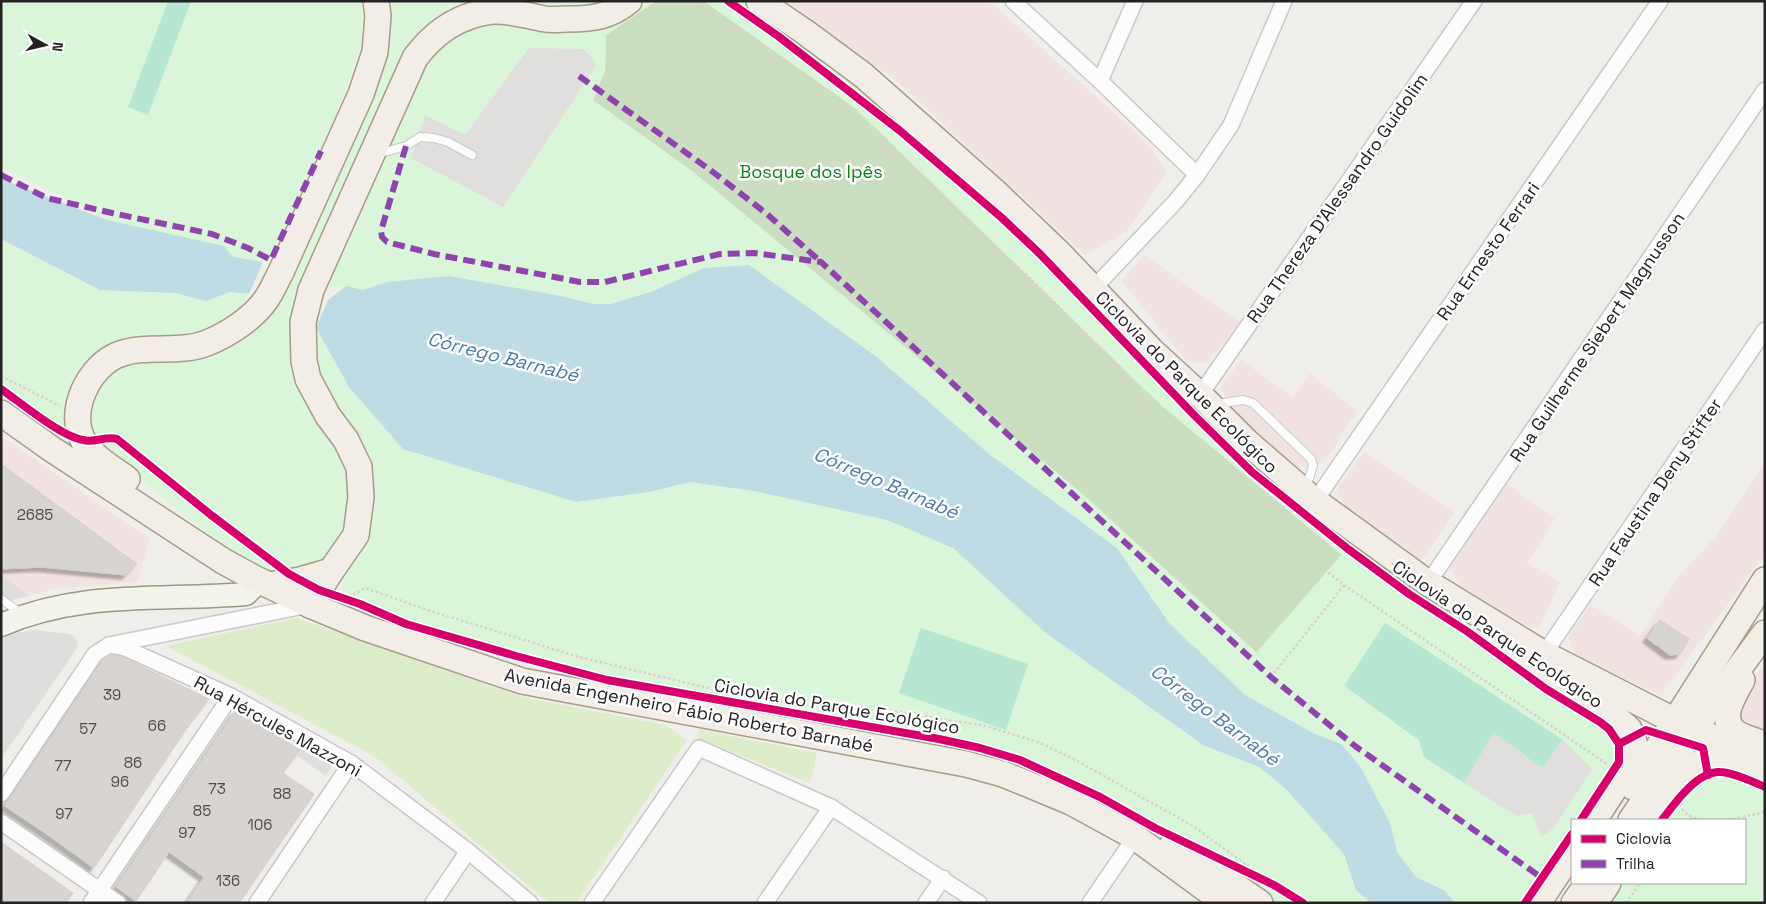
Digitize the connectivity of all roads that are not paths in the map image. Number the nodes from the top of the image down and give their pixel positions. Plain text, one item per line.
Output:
1 (376, 1) edge
2 (610, 1) edge
3 (629, 1) edge
4 (759, 1) edge
5 (1013, 1) edge
6 (1135, 1) edge
7 (1284, 1) edge
8 (1474, 1) edge
9 (1660, 1) edge
10 (569, 19) junction
11 (1100, 81) junction
12 (1765, 90) edge
13 (370, 155) junction
14 (472, 155) dead end
15 (1197, 175) junction
16 (1093, 289) junction
17 (1765, 330) edge
18 (1206, 400) junction
19 (1, 413) edge
20 (1310, 496) junction
21 (146, 510) junction
22 (1765, 580) edge
23 (261, 581) junction
24 (1428, 583) junction
25 (320, 588) junction
26 (213, 597) junction
27 (1, 599) edge
28 (24, 615) junction
29 (1486, 620) junction
30 (221, 623) junction
31 (1, 625) edge
32 (1759, 641) edge
33 (109, 645) junction
34 (1544, 654) junction
35 (231, 696) junction
36 (1684, 725) junction
37 (1765, 745) edge
38 (1765, 756) edge
39 (351, 763) junction
40 (1765, 775) edge
41 (1, 794) edge
42 (831, 807) junction
43 (1595, 819) edge
44 (1611, 819) edge
45 (1632, 819) edge
46 (1653, 819) edge
47 (1, 822) edge
48 (1135, 837) junction
49 (468, 851) junction
50 (1571, 854) edge
51 (943, 878) junction
52 (1571, 878) edge
53 (1587, 884) edge
54 (1607, 884) edge
55 (99, 890) junction
56 (1267, 894) edge
57 (91, 903) edge
58 (118, 903) edge
59 (258, 903) edge
60 (433, 903) edge
61 (530, 903) edge
62 (592, 903) edge
63 (765, 903) edge
64 (926, 903) edge
65 (979, 903) edge
66 (1090, 903) edge
67 (1225, 903) edge
68 (1538, 903) edge
69 (1554, 903) edge
70 (1574, 903) edge
71 (1595, 903) edge

1 - 21 main road
2 - 10 main road
3 - 10 main road
4 - 16 main road
5 - 11 street
6 - 11 street
7 - 15 street
8 - 18 street, Rua Thereza D'Alessandro Guidolim
9 - 20 street, Rua Ernesto Ferrari
10 - 13 main road
11 - 15 street
12 - 24 street, Rua Guilherme Siebert Magnusson
13 - 14 lane
13 - 25 main road
15 - 16 street
16 - 18 main road
17 - 34 street, Rua Faustina Deny Stifter
18 - 20 main road
19 - 21 main road, Avenida Engenheiro Fábio Roberto Barnabé
20 - 24 main road
21 - 23 main road, Avenida Engenheiro Fábio Roberto Barnabé
22 - 36 main road
23 - 25 main road, Avenida Engenheiro Fábio Roberto Barnabé
23 - 25 main road
23 - 26 main road
24 - 29 main road
25 - 30 street
25 - 48 main road, Avenida Engenheiro Fábio Roberto Barnabé
26 - 28 main road
26 - 30 street
27 - 28 lane
28 - 31 main road
29 - 34 main road
29 - 43 main road
30 - 33 street
32 - 36 main road
32 - 37 main road
33 - 35 street, Rua Hércules Mazzoni
33 - 41 street
34 - 36 main road
35 - 39 street, Rua Hércules Mazzoni
35 - 55 street
36 - 38 main road
36 - 44 main road
36 - 45 main road
39 - 49 street, Rua Hércules Mazzoni
39 - 59 street
40 - 46 main road
42 - 51 street
42 - 62 street
42 - 63 street
47 - 55 street
48 - 56 main road
48 - 66 street
48 - 67 main road, Avenida Engenheiro Fábio Roberto Barnabé
49 - 60 street
49 - 61 street, Rua Hércules Mazzoni
50 - 68 main road
51 - 64 street
51 - 65 street
52 - 69 main road
53 - 70 main road
54 - 71 main road
55 - 57 street
55 - 58 street

